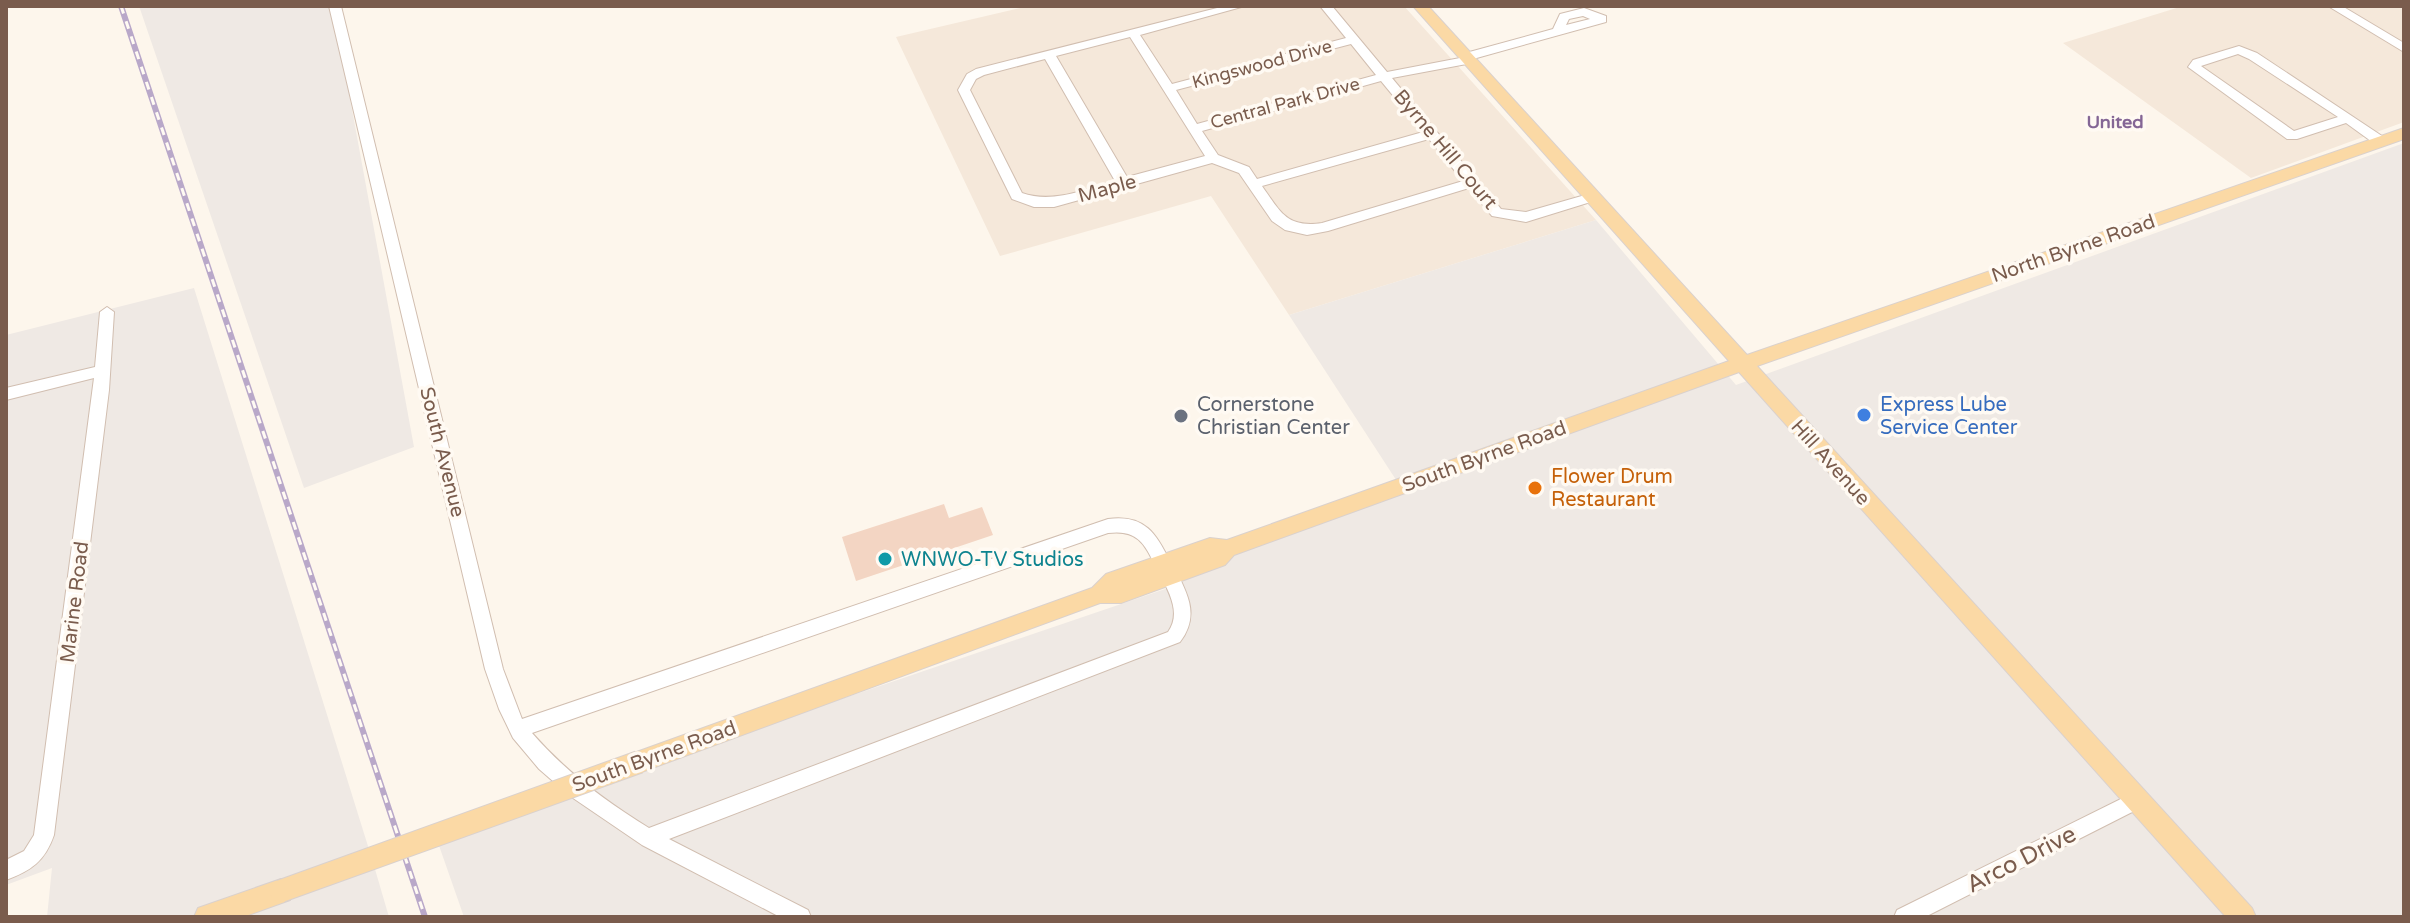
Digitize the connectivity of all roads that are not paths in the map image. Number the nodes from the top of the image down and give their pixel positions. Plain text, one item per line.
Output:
1 (335, 6) edge
2 (1239, 6) edge
3 (1420, 6) edge
4 (2334, 6) edge
5 (1328, 9) edge
6 (1558, 31) dead end
7 (1133, 33) junction
8 (1354, 40) junction
9 (2404, 48) edge
10 (1048, 54) junction
11 (1467, 59) junction
12 (1385, 76) junction
13 (1170, 88) junction
14 (2348, 118) junction
15 (1196, 128) junction
16 (2404, 133) edge
17 (1430, 134) junction
18 (2380, 141) junction
19 (1213, 158) junction
20 (1472, 183) junction
21 (1124, 184) junction
22 (1255, 184) junction
23 (1592, 197) junction
24 (107, 312) dead end
25 (1742, 364) junction
26 (101, 371) junction
27 (6, 394) edge
28 (1166, 570) junction
29 (518, 729) junction
30 (2137, 800) junction
31 (649, 837) junction
32 (6, 870) edge
33 (207, 917) edge
34 (801, 917) edge
35 (1904, 917) edge
36 (2243, 917) edge

1 - 29 street, South Avenue
2 - 7 street
3 - 11 main road, Hill Avenue
4 - 9 street
5 - 8 street, Byrne Hill Court
6 - 11 street, Central Park Drive
7 - 10 street
7 - 13 street
8 - 12 street, Byrne Hill Court
8 - 13 street, Kingswood Drive
10 - 21 street
10 - 21 street, Maple
11 - 12 street, Central Park Drive
11 - 23 main road, Hill Avenue
12 - 15 street, Central Park Drive
12 - 17 street, Byrne Hill Court
13 - 15 street
14 - 14 street
14 - 18 street
15 - 19 street
16 - 18 main road, North Byrne Road
17 - 20 street, Byrne Hill Court
17 - 22 street
18 - 25 main road, North Byrne Road
19 - 21 street, Maple
19 - 22 street
20 - 22 street
20 - 23 street, Byrne Hill Court
23 - 25 main road, Hill Avenue
24 - 26 street, Marine Road
25 - 28 main road, South Byrne Road
25 - 30 main road, Hill Avenue
26 - 27 street
26 - 32 street, Marine Road
28 - 29 street
28 - 31 street
28 - 33 main road, South Byrne Road, bridge
29 - 31 street, South Avenue
30 - 35 street, Arco Drive
30 - 36 main road, Hill Avenue
31 - 34 street

